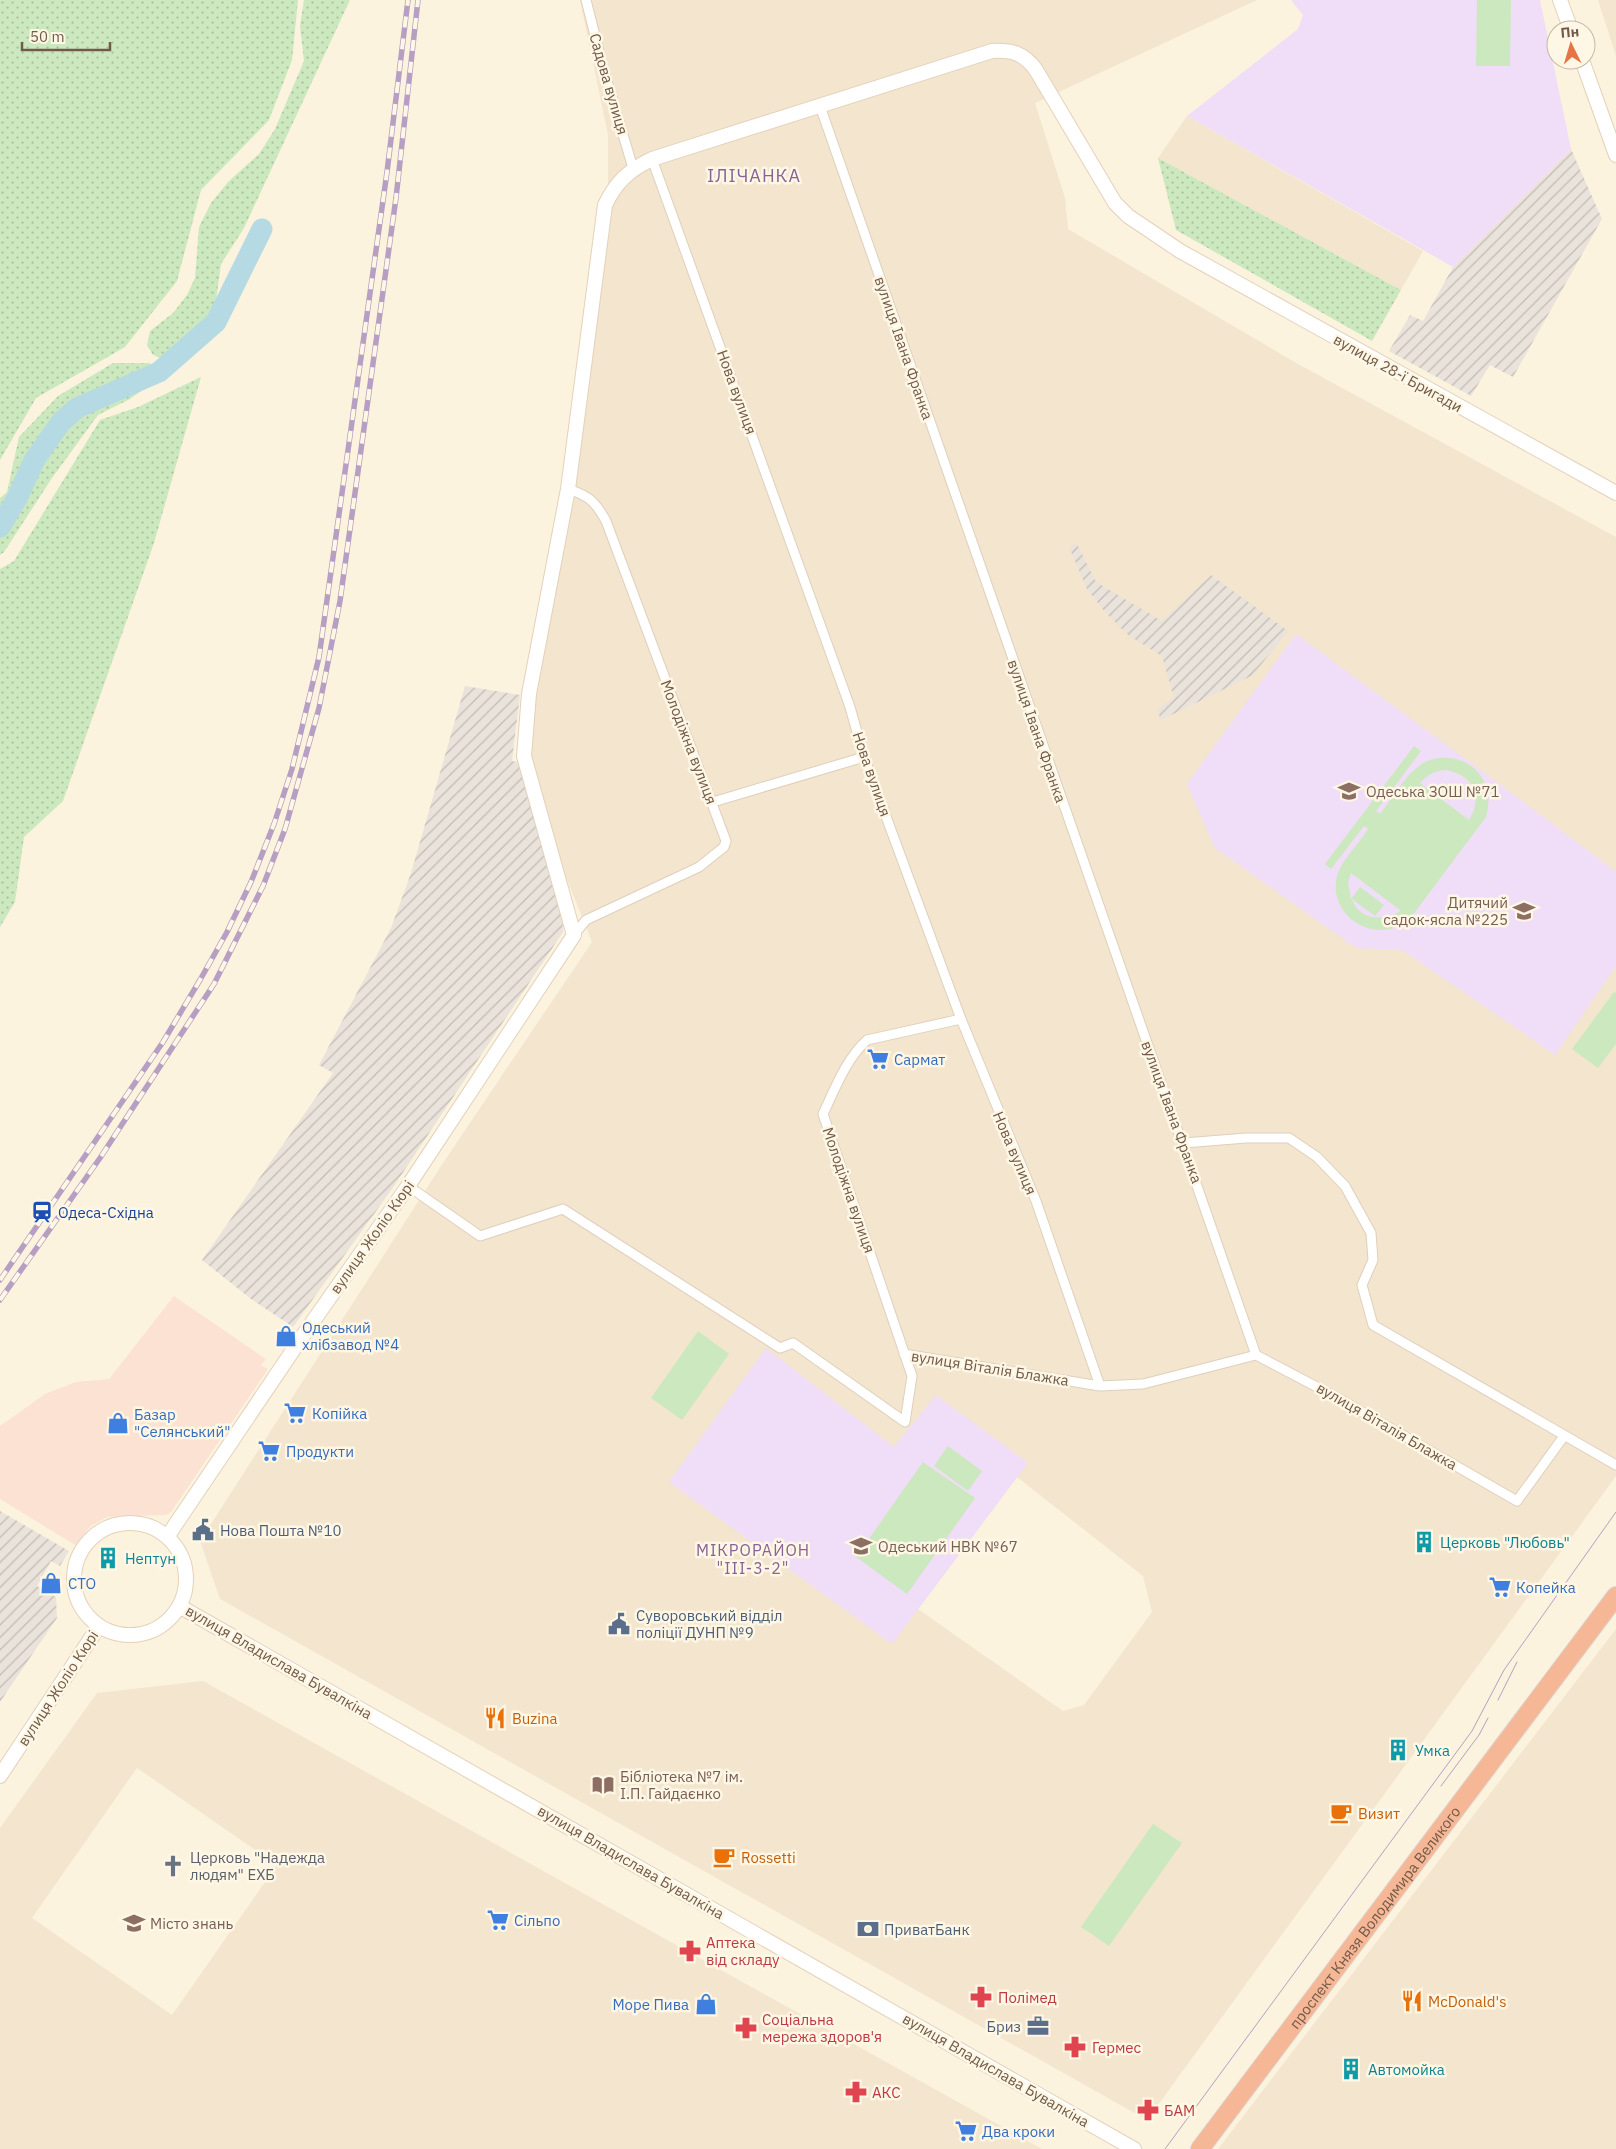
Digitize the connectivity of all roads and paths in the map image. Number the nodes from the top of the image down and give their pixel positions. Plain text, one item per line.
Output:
1 (586, 0) edge
2 (1560, 0) edge
3 (1567, 20) edge
4 (1586, 70) edge
5 (820, 106) junction
6 (1616, 155) edge
7 (652, 159) junction
8 (633, 168) junction
9 (568, 489) junction
10 (1616, 493) edge
11 (864, 757) junction
12 (713, 802) junction
13 (574, 935) junction
14 (961, 1019) junction
15 (1184, 1143) junction
16 (408, 1186) junction
17 (904, 1354) junction
18 (1256, 1355) junction
19 (1100, 1386) junction
20 (1564, 1436) junction
21 (1616, 1465) edge
22 (167, 1537) junction
23 (1616, 1596) edge
24 (179, 1606) junction
25 (99, 1626) junction
26 (0, 1776) edge
27 (1134, 2149) edge
28 (1200, 2149) edge

1 - 8 street, Садова вулиця
2 - 3 street
4 - 6 street
5 - 7 street, вулиця 28-ї Бригади
5 - 10 street, вулиця 28-ї Бригади
5 - 15 street, вулиця Івана Франка
7 - 8 street, вулиця 28-ї Бригади
7 - 11 street, Нова вулиця
8 - 9 street, вулиця 28-ї Бригади
9 - 12 street, Молодіжна вулиця
9 - 13 street, вулиця 28-ї Бригади
11 - 12 street
11 - 14 street, Нова вулиця
12 - 13 street, Молодіжна вулиця
13 - 16 street, вулиця Жоліо Кюрі
14 - 17 street, Молодіжна вулиця
14 - 19 street, Нова вулиця
15 - 18 street, вулиця Івана Франка
15 - 20 street
16 - 17 street, вулиця Віталія Блажка
16 - 22 street, вулиця Жоліо Кюрі
17 - 19 street, вулиця Віталія Блажка
18 - 19 street, вулиця Віталія Блажка
18 - 20 street, вулиця Віталія Блажка
20 - 21 street
22 - 24 street, вулиця Жоліо Кюрі
22 - 25 street, вулиця Жоліо Кюрі
23 - 28 highway, проспект Князя Володимира Великого
24 - 25 street, вулиця Жоліо Кюрі
24 - 27 street, вулиця Владислава Бувалкіна
25 - 26 street, вулиця Жоліо Кюрі

